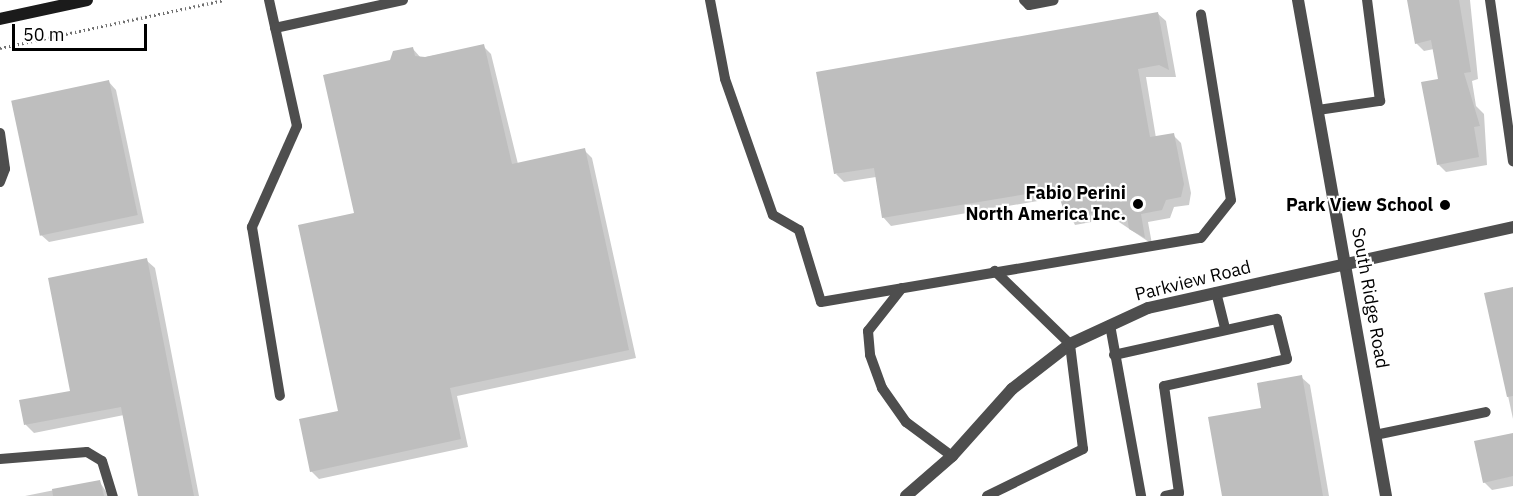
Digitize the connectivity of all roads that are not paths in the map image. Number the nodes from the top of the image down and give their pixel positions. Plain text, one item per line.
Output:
1 (87, 0) edge
2 (269, 0) edge
3 (403, 0) edge
4 (710, 0) edge
5 (1024, 0) edge
6 (1054, 0) edge
7 (1298, 0) edge
8 (1367, 0) edge
9 (1490, 0) edge
10 (1201, 14) dead end
11 (0, 19) edge
12 (275, 28) junction
13 (1318, 110) junction
14 (0, 133) edge
15 (1513, 161) edge
16 (0, 182) edge
17 (1513, 227) edge
18 (1346, 263) junction
19 (995, 271) junction
20 (902, 288) junction
21 (1216, 292) junction
22 (1110, 326) junction
23 (1225, 329) junction
24 (1070, 344) junction
25 (1114, 355) junction
26 (280, 396) dead end
27 (1486, 412) dead end
28 (1375, 435) junction
29 (952, 456) junction
30 (0, 459) edge
31 (113, 496) edge
32 (906, 496) edge
33 (987, 496) edge
34 (1141, 496) edge
35 (1165, 496) edge
36 (1386, 496) edge

1 - 11 main road
2 - 12 lane
3 - 12 lane
4 - 20 lane
5 - 6 lane
7 - 13 street, South Ridge Road
8 - 13 lane
9 - 15 lane
10 - 19 lane
12 - 26 lane
13 - 18 street, South Ridge Road
14 - 16 lane
17 - 18 street, Parkview Road
18 - 21 street, Parkview Road
18 - 28 street, South Ridge Road
19 - 20 lane
19 - 24 lane
20 - 29 lane
21 - 22 street, Parkview Road
21 - 23 lane
22 - 24 street, Parkview Road
22 - 25 lane
23 - 25 lane
23 - 35 lane
24 - 29 street, Parkview Road
24 - 33 lane
25 - 34 lane
27 - 28 lane
28 - 36 street, South Ridge Road
29 - 32 street, Parkview Road
30 - 31 lane

